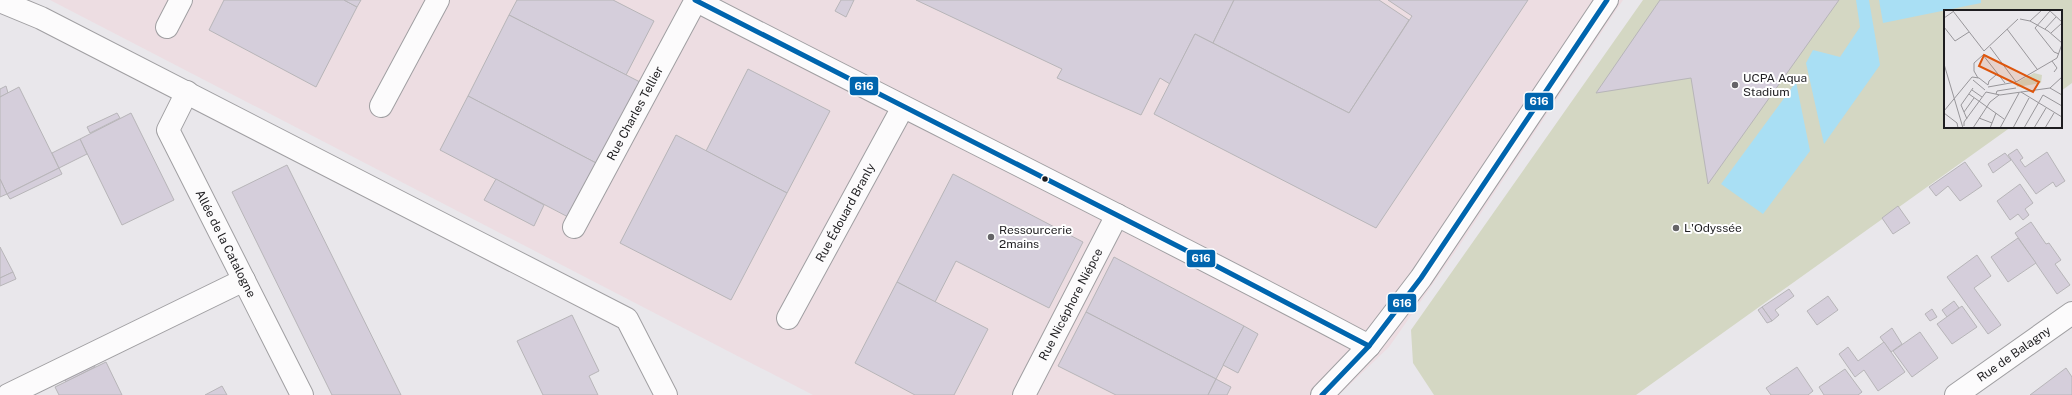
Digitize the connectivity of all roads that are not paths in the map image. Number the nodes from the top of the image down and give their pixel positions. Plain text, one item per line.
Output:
1 (181, 0) edge
2 (438, 0) edge
3 (695, 0) edge
4 (1607, 0) edge
5 (0, 1) edge
6 (167, 27) dead end
7 (187, 92) junction
8 (381, 106) dead end
9 (903, 107) junction
10 (1118, 215) junction
11 (574, 227) dead end
12 (244, 280) junction
13 (2072, 313) edge
14 (788, 318) dead end
15 (1369, 346) junction
16 (8, 395) edge
17 (302, 395) edge
18 (666, 395) edge
19 (1024, 395) edge
20 (1322, 395) edge
21 (1956, 395) edge

1 - 6 street
2 - 8 street
3 - 9 street
3 - 11 street, Rue Charles Tellier
4 - 15 street
5 - 7 street
7 - 12 street, Allée de la Catalogne
7 - 18 street
9 - 10 street
9 - 14 street, Rue Édouard Branly
10 - 15 street
10 - 19 street, Rue Nicéphore Niépce
12 - 16 street
12 - 17 street, Allée de la Catalogne
13 - 21 street, Rue de Balagny
15 - 20 street

